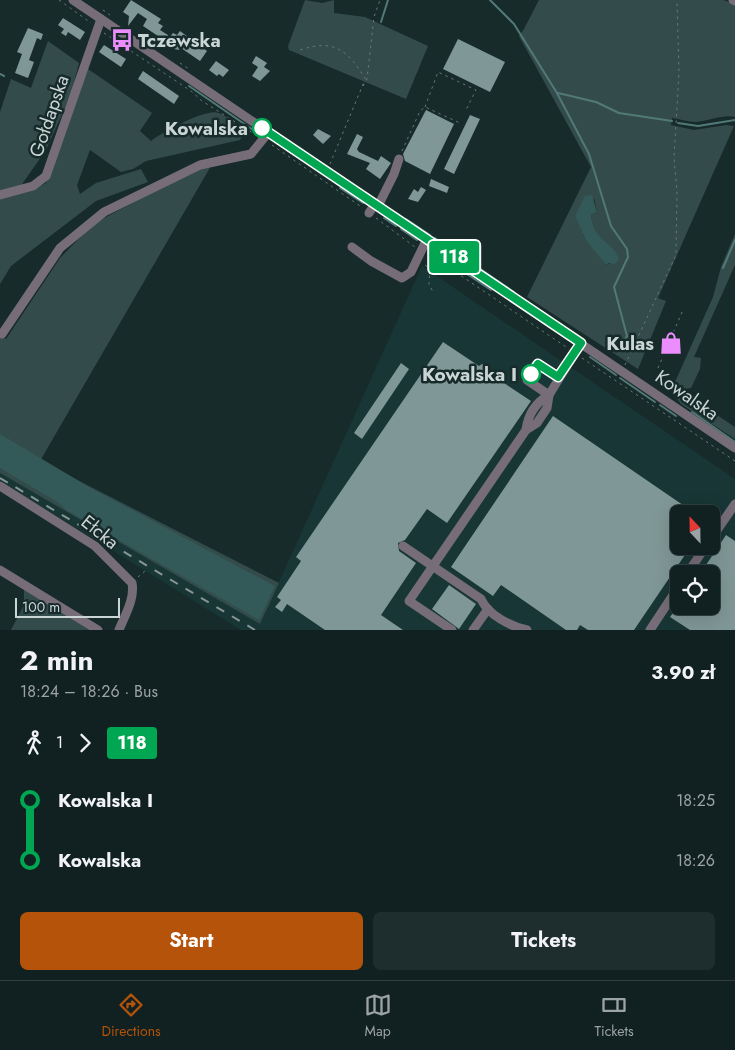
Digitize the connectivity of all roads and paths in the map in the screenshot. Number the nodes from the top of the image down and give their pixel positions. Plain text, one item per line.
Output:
1 (59, 0) edge
2 (73, 0) edge
3 (380, 0) edge
4 (677, 0) edge
5 (99, 23) junction
6 (300, 50) dead end
7 (365, 82) junction
8 (425, 107) junction
9 (466, 110) dead end
10 (460, 123) dead end
11 (266, 136) junction
12 (399, 159) joint
13 (326, 172) junction
14 (0, 195) edge
15 (376, 205) junction
16 (370, 213) junction
17 (427, 239) junction
18 (352, 247) dead end
19 (418, 247) dead end
20 (424, 251) dead end
21 (417, 258) junction
22 (433, 292) dead end
23 (683, 310) dead end
24 (2, 334) dead end
25 (581, 343) junction
26 (568, 348) dead end
27 (579, 356) dead end
28 (658, 368) dead end
29 (621, 369) junction
30 (558, 377) junction
31 (549, 395) junction
32 (735, 448) edge
33 (735, 462) edge
34 (0, 486) edge
35 (735, 504) edge
36 (731, 519) edge
37 (720, 530) edge
38 (403, 546) dead end
39 (433, 566) junction
40 (0, 570) edge
41 (670, 600) edge
42 (488, 609) junction
43 (438, 626) edge
44 (98, 630) edge
45 (119, 630) edge
46 (452, 630) edge
47 (473, 630) edge
48 (527, 630) edge
49 (650, 630) edge

1 - 5 path
2 - 5 street, Kowalska
3 - 7 path
4 - 29 path
5 - 11 street, Kowalska
5 - 11 path
5 - 14 street, Gołdapska
6 - 7 path
7 - 13 path
8 - 9 path
8 - 10 path
8 - 12 path
11 - 13 street, Kowalska
11 - 16 path
11 - 24 street
12 - 15 street
13 - 15 street, Kowalska
15 - 16 street
15 - 17 street, Kowalska
16 - 19 path
17 - 21 street
17 - 25 street, Kowalska
18 - 21 street
20 - 26 path
21 - 22 path
23 - 28 path
25 - 29 street, Kowalska
25 - 30 street
27 - 33 path
29 - 32 street, Kowalska
30 - 31 street
30 - 31 street
31 - 39 street
34 - 45 street, Ełcka
35 - 36 street
36 - 37 street
38 - 39 street
39 - 42 street
39 - 43 street
40 - 44 street
41 - 49 street
42 - 47 street
42 - 48 street
43 - 46 street

